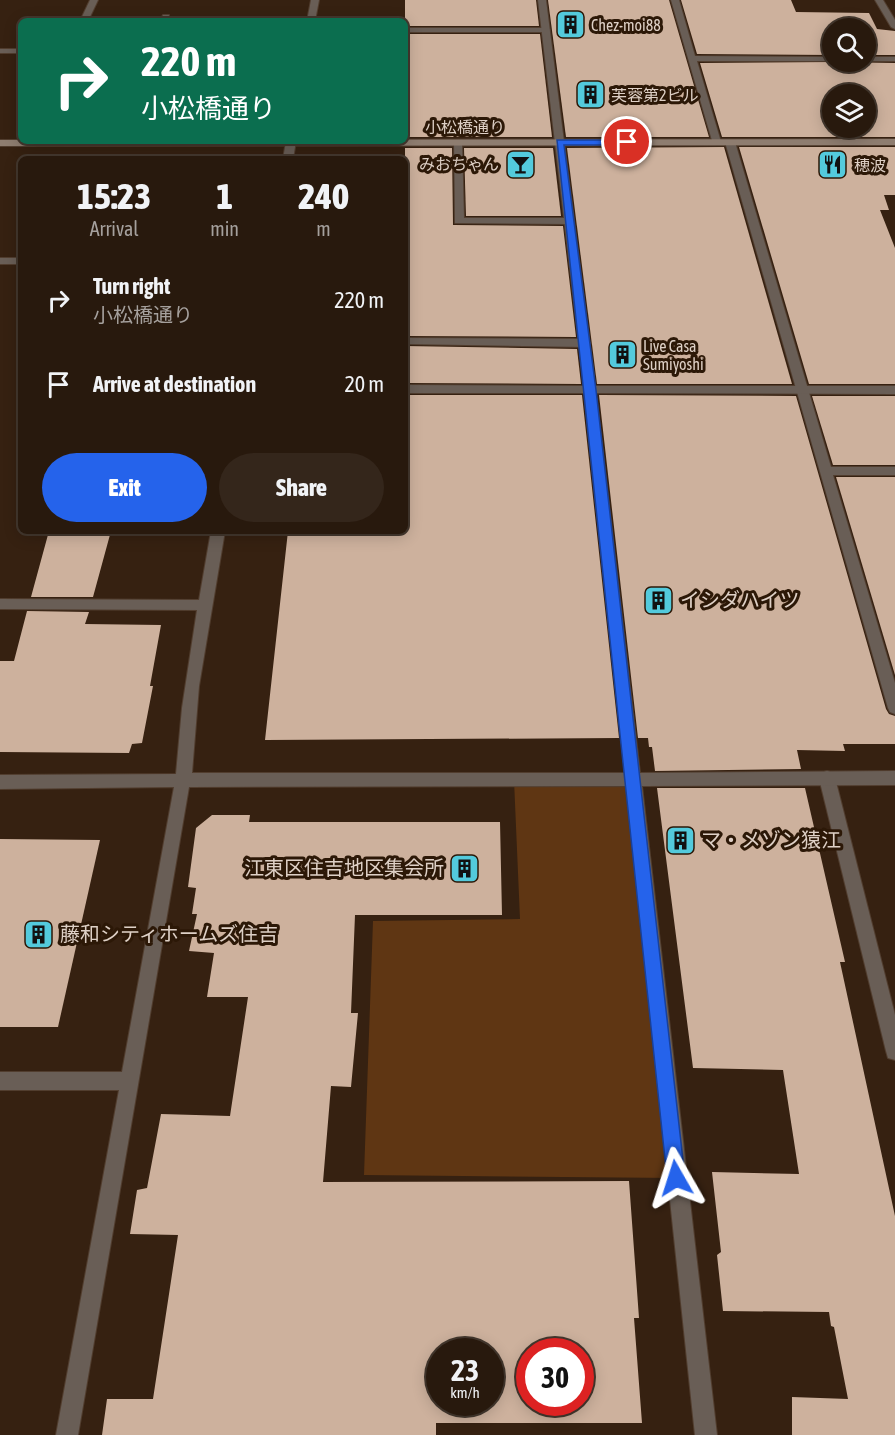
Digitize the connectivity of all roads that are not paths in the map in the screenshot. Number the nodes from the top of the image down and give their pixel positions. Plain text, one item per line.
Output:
1 (94, 0) edge
2 (315, 0) edge
3 (542, 0) edge
4 (675, 0) edge
5 (879, 0) edge
6 (85, 18) edge
7 (312, 18) edge
8 (895, 27) edge
9 (408, 30) edge
10 (546, 30) junction
11 (0, 51) edge
12 (18, 51) edge
13 (691, 58) junction
14 (822, 59) edge
15 (876, 59) edge
16 (895, 59) edge
17 (0, 142) edge
18 (18, 142) edge
19 (408, 142) edge
20 (457, 142) junction
21 (560, 142) junction
22 (716, 142) junction
23 (730, 142) junction
24 (895, 142) edge
25 (569, 222) junction
26 (0, 261) edge
27 (18, 261) edge
28 (408, 341) edge
29 (584, 343) junction
30 (408, 389) edge
31 (802, 389) junction
32 (590, 390) junction
33 (895, 390) edge
34 (826, 471) junction
35 (895, 471) edge
36 (217, 534) edge
37 (0, 604) edge
38 (204, 605) junction
39 (895, 708) edge
40 (895, 777) edge
41 (826, 778) junction
42 (182, 779) junction
43 (632, 780) junction
44 (0, 782) edge
45 (895, 1051) edge
46 (0, 1081) edge
47 (129, 1081) junction
48 (67, 1435) edge
49 (706, 1435) edge

1 - 6 street
2 - 7 street
3 - 10 street
4 - 13 street
5 - 8 street
9 - 10 street
10 - 21 street
11 - 12 street
13 - 14 street
13 - 22 street
15 - 16 street
17 - 18 street, 小松橋通り
19 - 20 street, 小松橋通り
20 - 21 street, 小松橋通り
20 - 25 street
21 - 22 street, 小松橋通り
21 - 25 street
22 - 23 street, 小松橋通り
23 - 24 street, 小松橋通り
23 - 31 street
25 - 29 street
26 - 27 street
28 - 29 street
29 - 32 street
30 - 32 street
31 - 32 street
31 - 33 street
31 - 34 street
32 - 43 street
34 - 35 street
34 - 39 street
36 - 38 street
37 - 38 street
38 - 42 street
40 - 41 street
41 - 43 street
41 - 45 street
42 - 43 street
42 - 44 street
42 - 47 street
43 - 49 street
46 - 47 street
47 - 48 street

